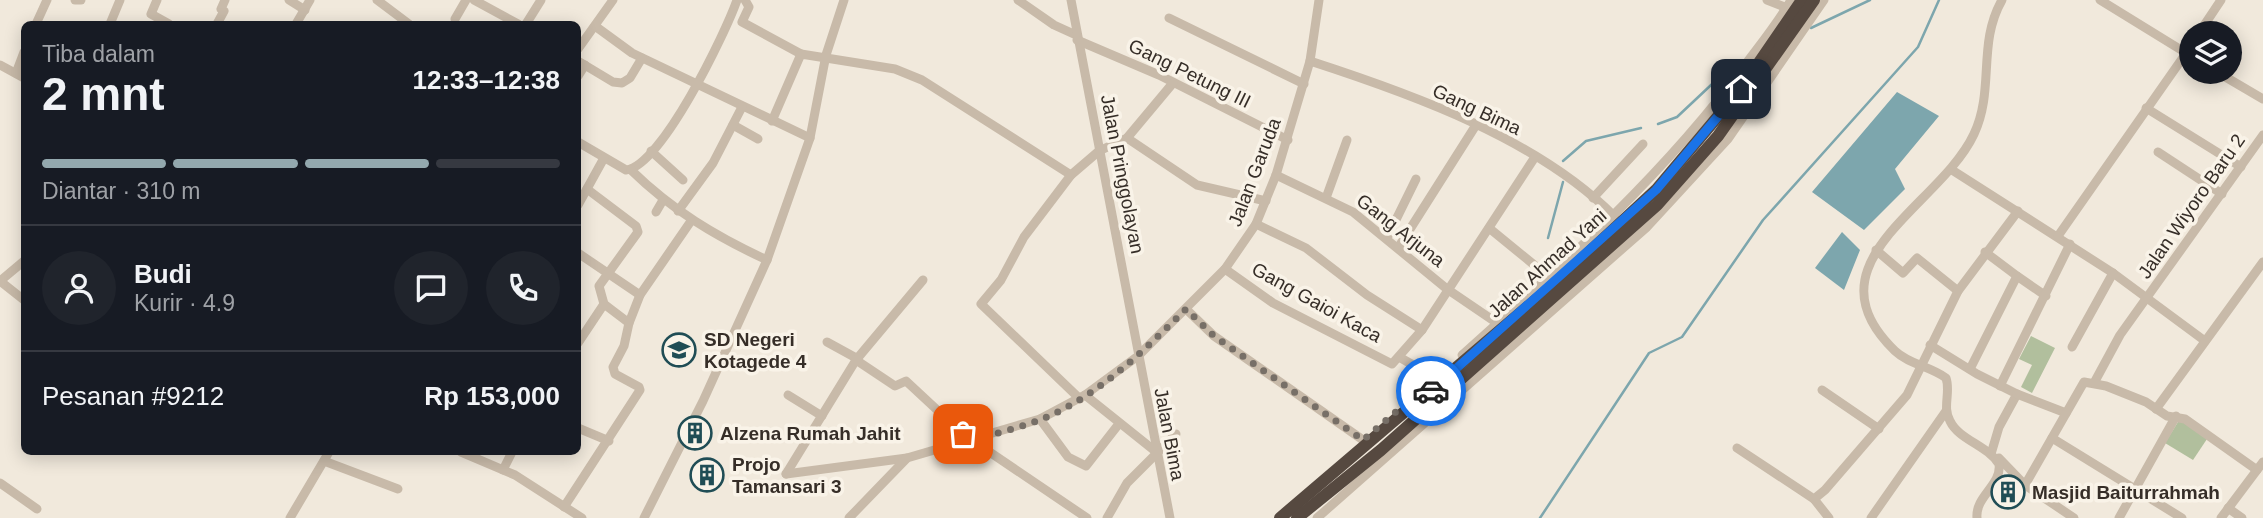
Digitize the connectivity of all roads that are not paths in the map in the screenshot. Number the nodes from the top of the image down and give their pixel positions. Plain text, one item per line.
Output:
1 (47, 0) edge
2 (120, 0) edge
3 (157, 0) edge
4 (225, 0) edge
5 (289, 0) edge
6 (310, 0) edge
7 (377, 0) edge
8 (466, 0) edge
9 (541, 0) edge
10 (613, 0) edge
11 (737, 0) edge
12 (745, 0) edge
13 (844, 0) edge
14 (1018, 0) edge
15 (1071, 0) edge
16 (1319, 0) edge
17 (1767, 0) edge
18 (1802, 0) edge
19 (1814, 0) edge
20 (1824, 0) edge
21 (2002, 0) edge
22 (2100, 0) edge
23 (2221, 0) edge
24 (480, 1) edge
25 (1789, 4) edge
26 (305, 10) junction
27 (1169, 18) dead end
28 (455, 19) dead end
29 (37, 21) edge
30 (111, 21) edge
31 (163, 21) edge
32 (218, 21) edge
33 (298, 21) edge
34 (405, 21) edge
35 (514, 21) edge
36 (528, 21) edge
37 (2207, 21) edge
38 (595, 26) junction
39 (1077, 37) junction
40 (581, 45) edge
41 (2179, 46) edge
42 (801, 54) junction
43 (826, 55) junction
44 (642, 58) junction
45 (1310, 61) junction
46 (581, 63) edge
47 (0, 65) edge
48 (2179, 65) edge
49 (20, 76) edge
50 (1173, 83) junction
51 (1304, 84) junction
52 (2237, 84) edge
53 (698, 87) junction
54 (2263, 99) edge
55 (742, 107) junction
56 (2146, 108) junction
57 (772, 121) junction
58 (733, 125) junction
59 (1476, 125) junction
60 (2263, 135) edge
61 (810, 138) junction
62 (1127, 138) junction
63 (758, 139) dead end
64 (1288, 140) junction
65 (1346, 140) dead end
66 (581, 144) edge
67 (1643, 144) dead end
68 (651, 151) junction
69 (1099, 151) junction
70 (2158, 152) dead end
71 (1535, 157) junction
72 (604, 158) junction
73 (2241, 167) junction
74 (631, 170) junction
75 (1952, 170) junction
76 (1071, 175) junction
77 (1276, 175) junction
78 (1416, 179) dead end
79 (683, 180) dead end
80 (587, 190) junction
81 (2222, 194) junction
82 (1326, 198) junction
83 (1593, 198) junction
84 (581, 200) edge
85 (663, 200) junction
86 (1266, 201) junction
87 (678, 211) junction
88 (2018, 211) junction
89 (656, 212) dead end
90 (1615, 217) junction
91 (691, 221) junction
92 (1256, 224) junction
93 (1489, 228) junction
94 (2058, 236) junction
95 (1387, 238) junction
96 (2070, 244) junction
97 (1398, 248) junction
98 (1877, 250) junction
99 (1985, 252) junction
100 (581, 255) edge
101 (767, 260) junction
102 (2263, 262) edge
103 (21, 263) edge
104 (1225, 269) junction
105 (2113, 273) junction
106 (607, 274) junction
107 (2017, 276) junction
108 (1549, 277) junction
109 (0, 280) edge
110 (923, 280) dead end
111 (1447, 289) junction
112 (1958, 291) junction
113 (640, 295) junction
114 (2046, 296) junction
115 (21, 298) edge
116 (2148, 298) junction
117 (604, 303) junction
118 (1186, 309) junction
119 (629, 323) junction
120 (1497, 323) junction
121 (1422, 330) junction
122 (581, 338) edge
123 (2205, 341) junction
124 (827, 342) dead end
125 (1930, 345) junction
126 (2072, 347) dead end
127 (1138, 356) junction
128 (857, 360) junction
129 (1396, 361) junction
130 (1920, 367) junction
131 (1970, 369) junction
132 (1436, 378) junction
133 (2094, 383) junction
134 (2000, 386) junction
135 (1822, 390) dead end
136 (2017, 394) junction
137 (788, 395) dead end
138 (1420, 396) junction
139 (1082, 397) junction
140 (2156, 409) junction
141 (1946, 411) junction
142 (2066, 413) junction
143 (821, 416) junction
144 (2176, 416) junction
145 (1040, 419) junction
146 (1118, 425) junction
147 (581, 429) edge
148 (1879, 429) junction
149 (1176, 434) dead end
150 (2052, 438) junction
151 (976, 440) junction
152 (1363, 440) junction
153 (609, 441) junction
154 (1737, 448) dead end
155 (1993, 452) junction
156 (1155, 453) junction
157 (468, 455) edge
158 (510, 455) edge
159 (326, 457) edge
160 (907, 458) junction
161 (2261, 467) edge
162 (503, 470) junction
163 (0, 484) edge
164 (2025, 485) junction
165 (2137, 488) junction
166 (398, 489) dead end
167 (1814, 499) junction
168 (565, 507) junction
169 (2228, 508) junction
170 (37, 509) dead end
171 (1300, 511) edge
172 (290, 518) edge
173 (582, 518) edge
174 (644, 518) edge
175 (849, 518) edge
176 (1087, 518) edge
177 (1107, 518) edge
178 (1170, 518) edge
179 (1272, 518) edge
180 (1280, 518) edge
181 (1317, 518) edge
182 (1829, 518) edge
183 (1871, 518) edge
184 (1977, 518) edge
185 (2074, 518) edge
186 (2119, 518) edge
187 (2182, 518) edge
188 (2221, 518) edge
189 (2242, 518) edge

1 - 29 street
2 - 30 street
3 - 31 street
4 - 32 street
5 - 26 street
6 - 26 street
7 - 34 street
8 - 28 street
9 - 36 street
10 - 38 street
11 - 53 street
12 - 42 street
13 - 43 street
14 - 39 street, Gang Petung III
15 - 39 street, Jalan Pringgolayan
16 - 45 street, Jalan Garuda
17 - 25 street
18 - 138 highway, Jalan Ahmad Yani
19 - 171 highway, Jalan Ahmad Yani
20 - 181 street
21 - 75 street
22 - 41 street
23 - 37 street
24 - 35 street
25 - 90 street
26 - 33 street
27 - 51 street
38 - 40 street
38 - 44 street
39 - 50 street, Gang Petung III
39 - 69 street, Jalan Pringgolayan
42 - 43 street
42 - 57 street
43 - 61 street
43 - 76 street
44 - 46 street
44 - 53 street
45 - 51 street, Jalan Garuda
45 - 59 street, Gang Bima
47 - 49 street
48 - 56 street
50 - 62 street
50 - 64 street, Gang Petung III
51 - 64 street, Jalan Garuda
52 - 54 street
53 - 55 street
53 - 68 street
55 - 57 street
55 - 58 street
56 - 73 street
56 - 94 street
57 - 61 street
58 - 63 street
58 - 87 street
59 - 71 street, Gang Bima
59 - 97 street
60 - 73 street, Jalan Wiyoro Baru 2
61 - 101 street
62 - 69 street
62 - 86 street
64 - 77 street, Jalan Garuda
65 - 82 street
66 - 72 street
67 - 83 street
68 - 74 street
68 - 79 street
69 - 76 street
69 - 127 street, Jalan Pringgolayan
70 - 81 street
71 - 83 street, Gang Bima
71 - 93 street
72 - 74 street
72 - 80 street
73 - 81 street, Jalan Wiyoro Baru 2
74 - 85 street
75 - 88 street
75 - 98 street
76 - 139 street
77 - 82 street, Gang Arjuna
77 - 86 street, Jalan Garuda
78 - 95 street
80 - 84 street
80 - 106 street
81 - 116 street, Jalan Wiyoro Baru 2
82 - 95 street, Gang Arjuna
83 - 90 street, Gang Bima
85 - 87 street
85 - 89 street
86 - 92 street, Jalan Garuda
87 - 91 street
88 - 94 street
88 - 99 street
90 - 108 street
91 - 101 street
91 - 113 street
92 - 104 street, Jalan Garuda
92 - 121 street
93 - 108 street
93 - 111 street
94 - 96 street
95 - 97 street, Gang Arjuna
96 - 105 street
96 - 114 street
97 - 111 street, Gang Arjuna
98 - 112 street
98 - 130 street
99 - 107 street
99 - 112 street
100 - 106 street
101 - 174 street
102 - 123 street
103 - 109 street
104 - 118 street, Jalan Garuda
104 - 129 street, Gang Gaioi Kaca
105 - 116 street
105 - 126 street
106 - 113 street
106 - 117 street
107 - 114 street
107 - 131 street
108 - 120 street
109 - 115 street
110 - 128 street
111 - 120 street, Gang Arjuna
111 - 121 street
112 - 125 street
113 - 119 street
114 - 134 street
116 - 123 street
116 - 133 street, Jalan Wiyoro Baru 2
117 - 119 street
117 - 122 street
118 - 127 street, Jalan Garuda
118 - 152 street
119 - 153 street
120 - 132 street
121 - 129 street
123 - 140 street
124 - 128 street
125 - 130 street
125 - 131 street
127 - 139 street, Jalan Garuda
127 - 156 street, Jalan Bima
128 - 143 street
128 - 151 street
129 - 132 street, Gang Gaioi Kaca
130 - 141 street
130 - 148 street
131 - 134 street
132 - 138 street
133 - 140 street
133 - 142 street, Jalan Wiyoro Baru 2
134 - 136 street
135 - 148 street
136 - 142 street
136 - 155 street
137 - 143 street
138 - 152 street
138 - 171 highway, Jalan Ahmad Yani
139 - 145 street, Jalan Garuda
139 - 146 street
140 - 144 street
141 - 155 street
141 - 183 street
142 - 150 street
143 - 160 street, Jalan Garuda
144 - 161 street
144 - 165 street
145 - 146 street
145 - 151 street, Jalan Garuda
146 - 156 street
147 - 153 street
148 - 167 street
149 - 156 street
150 - 164 street
150 - 165 street
151 - 160 street, Jalan Garuda
151 - 176 street
152 - 179 street
153 - 168 street
154 - 167 street
155 - 164 street
155 - 184 street
156 - 177 street
156 - 178 street, Jalan Bima
157 - 162 street
158 - 162 street
159 - 166 street
159 - 172 street
160 - 175 street
161 - 169 street
162 - 168 street
163 - 170 street
164 - 185 street
165 - 186 street
165 - 187 street
167 - 182 street
168 - 173 street
169 - 188 street
169 - 189 street
171 - 180 highway, Jalan Ahmad Yani

